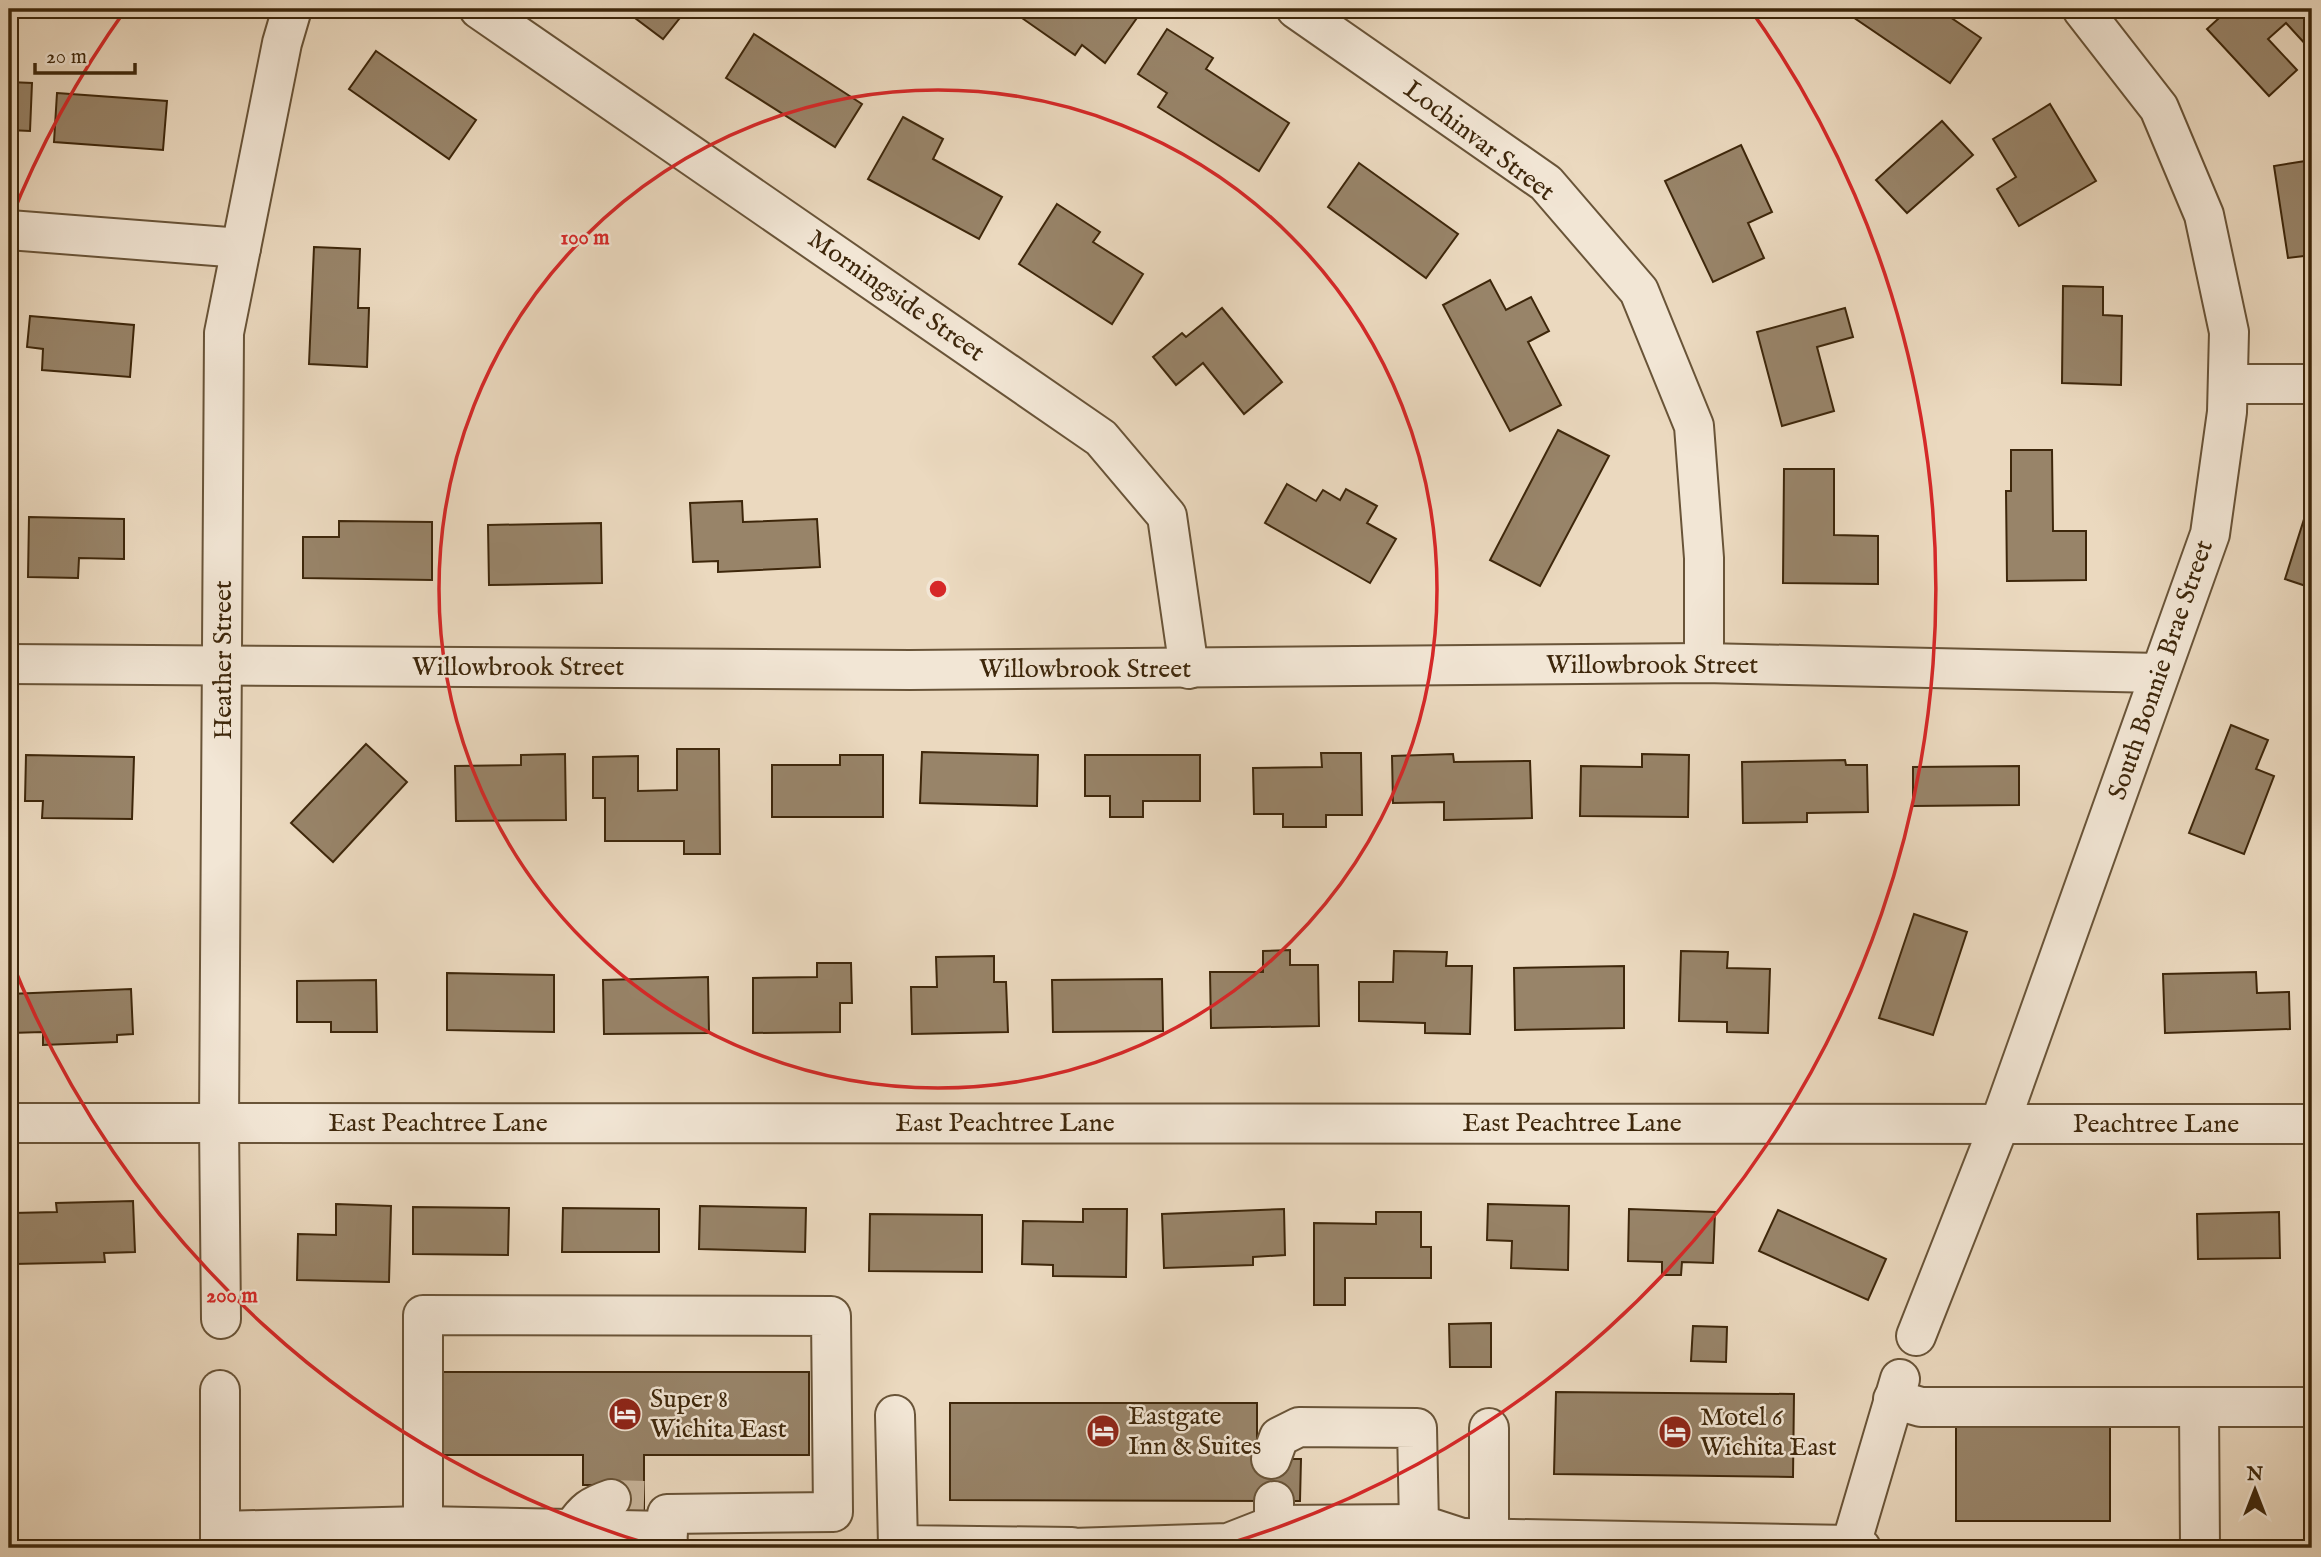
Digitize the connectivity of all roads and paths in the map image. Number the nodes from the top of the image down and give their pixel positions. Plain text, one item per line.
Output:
1 (292, 9) edge
2 (479, 9) edge
3 (1296, 9) edge
4 (2082, 9) edge
5 (9, 230) edge
6 (241, 248) junction
7 (2228, 384) junction
8 (2312, 384) edge
9 (1704, 663) junction
10 (9, 664) edge
11 (223, 665) junction
12 (1189, 669) junction
13 (2160, 673) junction
14 (2000, 1123) junction
15 (9, 1124) edge
16 (219, 1124) junction
17 (2312, 1124) edge
18 (221, 1319) dead end
19 (1916, 1336) dead end
20 (220, 1390) dead end
21 (2199, 1407) junction
22 (2312, 1407) edge
23 (895, 1415) dead end
24 (1489, 1428) dead end
25 (1271, 1459) dead end
26 (652, 1519) edge
27 (1419, 1524) junction
28 (423, 1526) junction
29 (573, 1528) junction
30 (220, 1540) edge
31 (1471, 1542) edge
32 (1854, 1547) edge
33 (1072, 1548) edge
34 (2200, 1548) edge

1 - 6 street, Heather Street
2 - 12 street, Morningside Street
3 - 9 street, Lochinvar Street
4 - 7 street, South Bonnie Brae Street
5 - 6 street
6 - 11 street, Heather Street
7 - 8 street
7 - 13 street, South Bonnie Brae Street
9 - 12 street, Willowbrook Street
9 - 13 street, Willowbrook Street
10 - 11 street, Willowbrook Street
11 - 12 street, Willowbrook Street
11 - 16 street, Heather Street
13 - 14 street, South Bonnie Brae Street
14 - 16 street, East Peachtree Lane
14 - 17 street, Peachtree Lane
14 - 19 street, South Bonnie Brae Street
15 - 16 street, East Peachtree Lane
16 - 18 street, Heather Street
20 - 30 street
21 - 22 street
21 - 32 street
21 - 34 street
23 - 33 street
24 - 31 street
25 - 27 street
26 - 28 street
26 - 29 street
26 - 29 street
27 - 31 street
27 - 33 street
28 - 29 street
28 - 30 street
31 - 32 street

